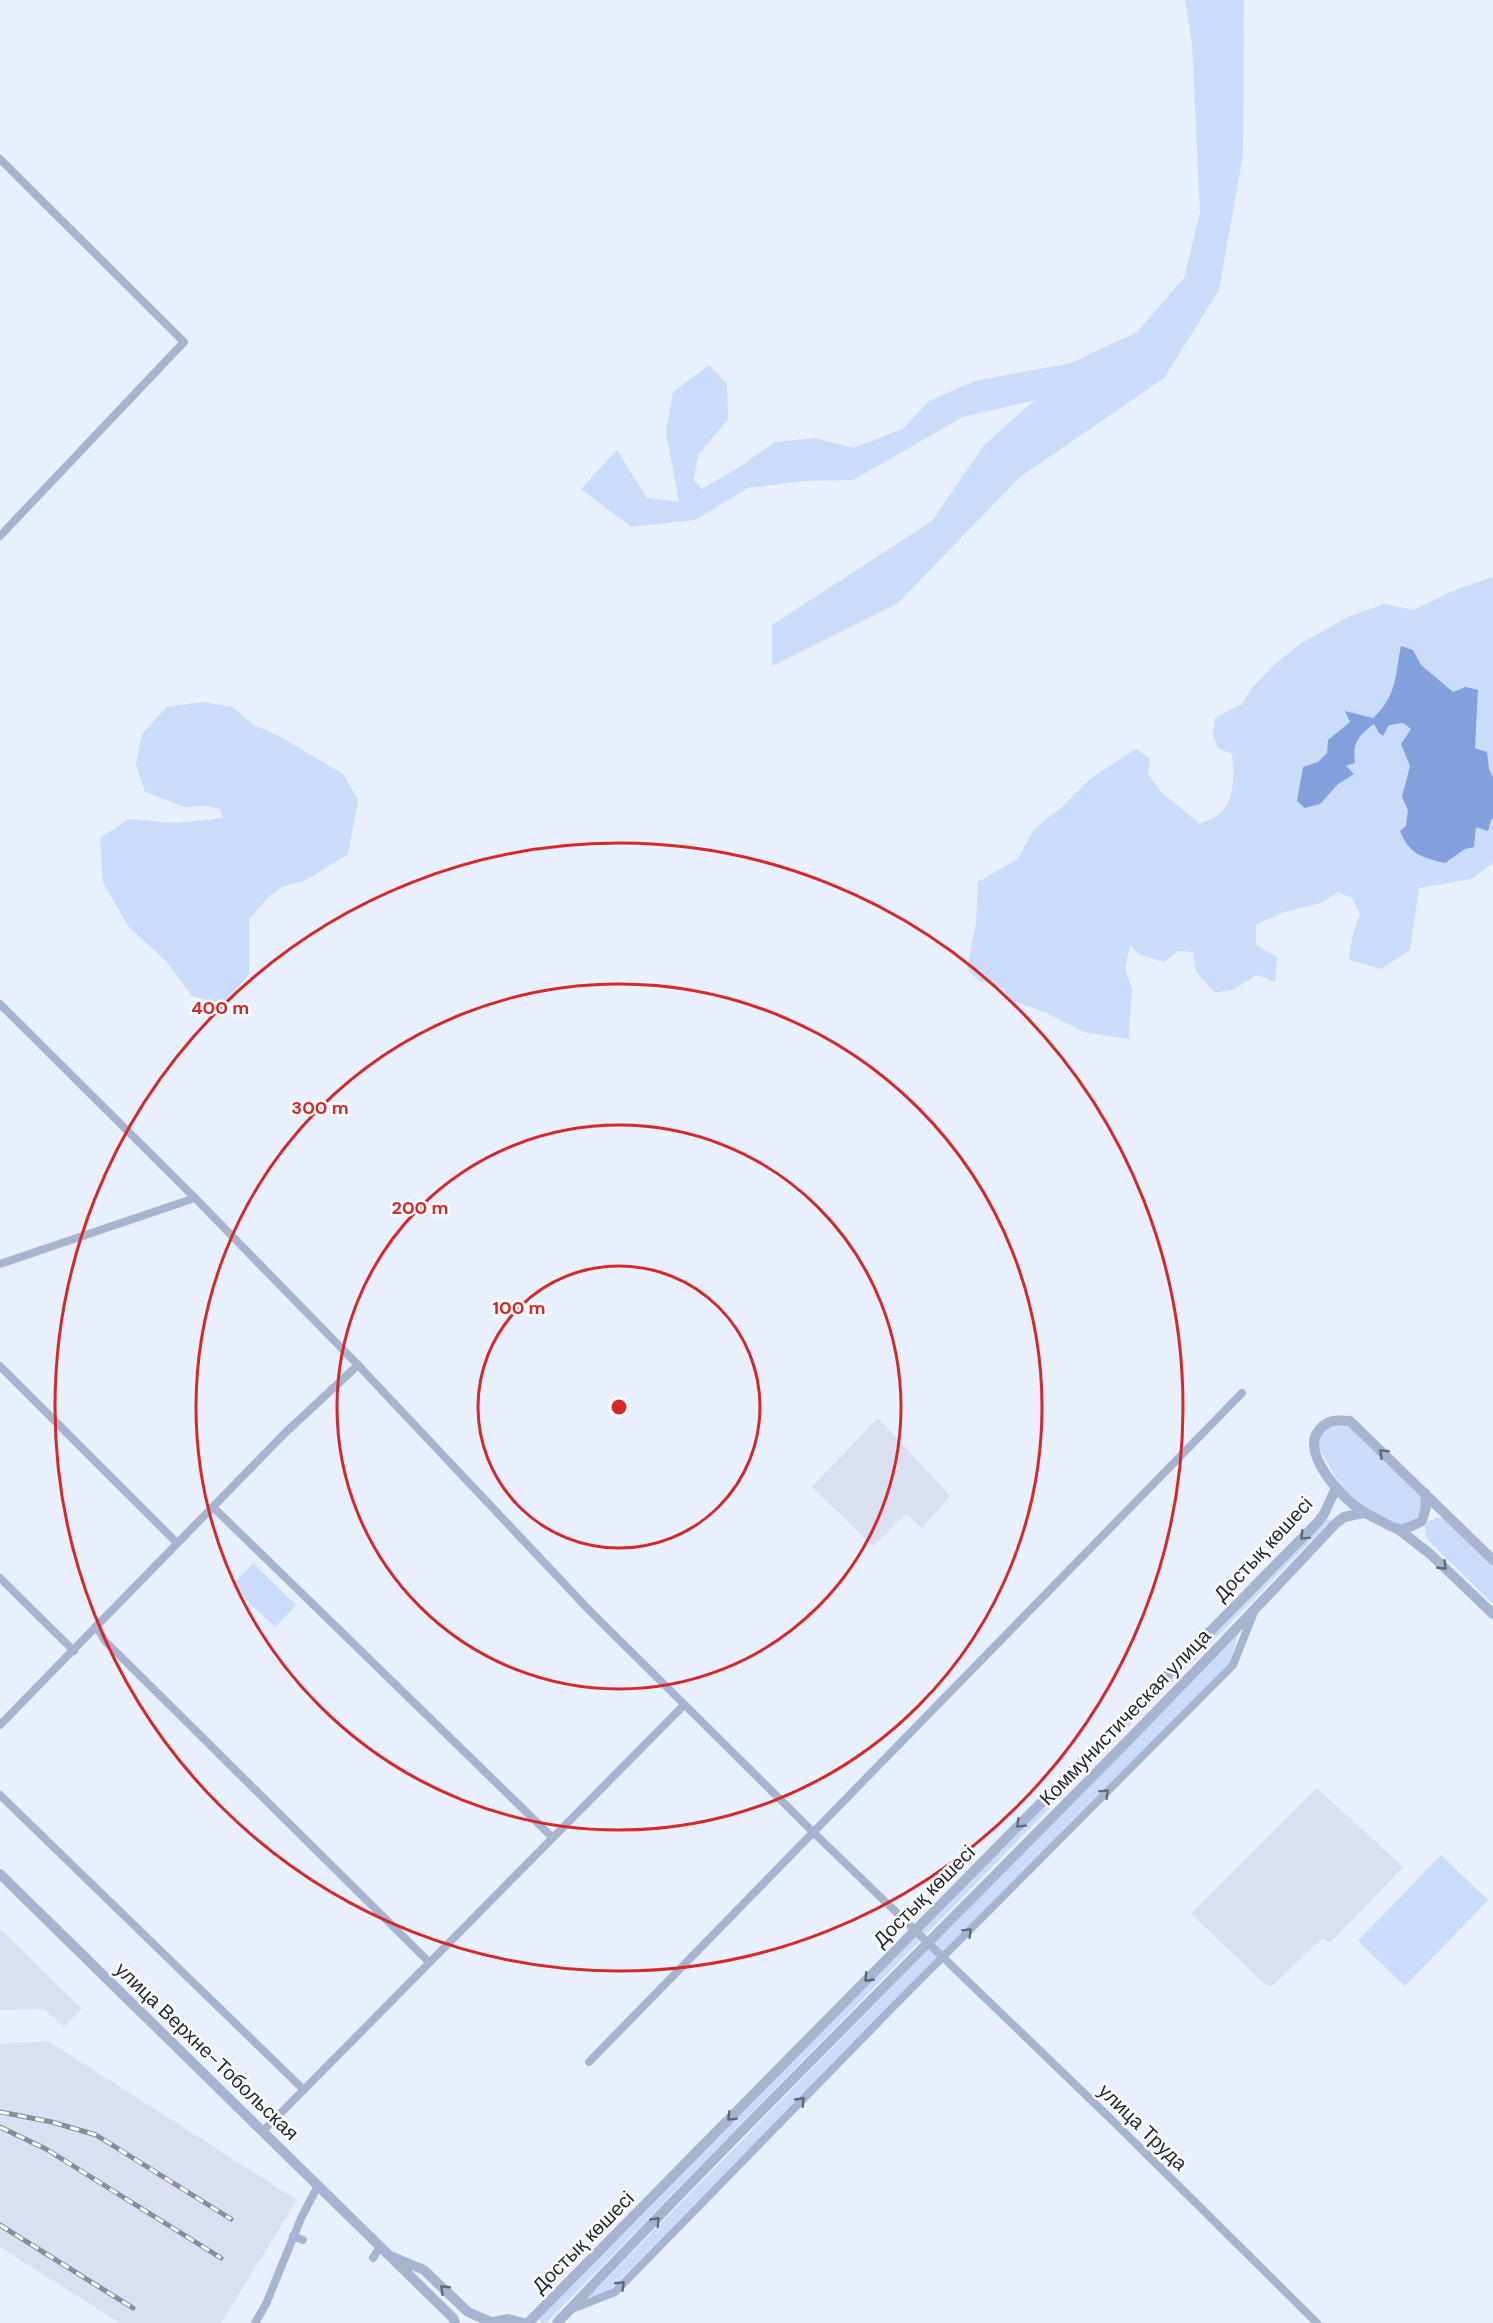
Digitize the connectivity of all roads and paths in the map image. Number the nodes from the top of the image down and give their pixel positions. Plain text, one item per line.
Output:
1 (0, 159) edge
2 (0, 536) edge
3 (0, 1004) edge
4 (195, 1198) junction
5 (0, 1264) edge
6 (358, 1365) junction
7 (0, 1366) edge
8 (1242, 1393) dead end
9 (1336, 1488) junction
10 (1425, 1493) junction
11 (213, 1508) junction
12 (1364, 1513) junction
13 (1398, 1530) junction
14 (177, 1543) junction
15 (1493, 1560) edge
16 (0, 1578) edge
17 (1256, 1608) junction
18 (1493, 1614) edge
19 (96, 1626) junction
20 (74, 1651) junction
21 (684, 1705) junction
22 (0, 1725) edge
23 (0, 1796) edge
24 (813, 1833) junction
25 (552, 1837) junction
26 (0, 1874) edge
27 (990, 1882) joint
28 (915, 1929) junction
29 (929, 1942) junction
30 (943, 1957) junction
31 (429, 1962) junction
32 (589, 2062) dead end
33 (304, 2090) junction
34 (263, 2131) junction
35 (318, 2186) junction
36 (293, 2236) junction
37 (303, 2241) dead end
38 (384, 2251) junction
39 (374, 2258) dead end
40 (569, 2310) junction
41 (490, 2322) edge
42 (255, 2323) edge
43 (455, 2323) edge
44 (523, 2323) edge
45 (528, 2323) edge
46 (557, 2323) edge
47 (1317, 2323) edge

1 - 2 street
3 - 4 street, улица Труда
4 - 5 street
4 - 6 street, улица Труда
6 - 11 street
6 - 21 street, улица Труда
7 - 14 street
8 - 24 street
10 -> 9 street
9 - 12 street
9 -> 28 street, Достық көшесі
10 - 13 street
10 - 15 street
11 - 14 street
11 - 25 street
12 - 13 street
12 - 17 street, Коммунистическая улица
13 -> 18 street
14 - 19 street
16 - 20 street
17 - 27 street, Коммунистическая улица
30 -> 17 street
19 - 20 street
19 - 31 street
20 - 22 street
21 - 24 street, улица Труда
21 - 25 street
23 - 33 street
24 - 28 street, улица Труда
24 - 32 street
25 - 31 street
26 - 34 street, улица Верхне-Тобольская
27 - 29 street, Достық көшесі
28 - 29 street, улица Труда
28 -> 45 street, Достық көшесі
29 - 30 street, улица Труда
40 -> 29 street, Достық көшесі
40 -> 30 street
30 - 47 street, улица Труда
31 - 33 street
33 - 34 street
34 - 35 street, улица Верхне-Тобольская
35 - 36 street
35 - 38 street, улица Верхне-Тобольская
36 - 37 street
36 - 42 street
38 - 39 street
41 -> 38 street, улица Верхне-Тобольская
38 - 43 street, улица Верхне-Тобольская
40 - 46 street, Достық көшесі
41 - 44 street, улица Верхне-Тобольская

